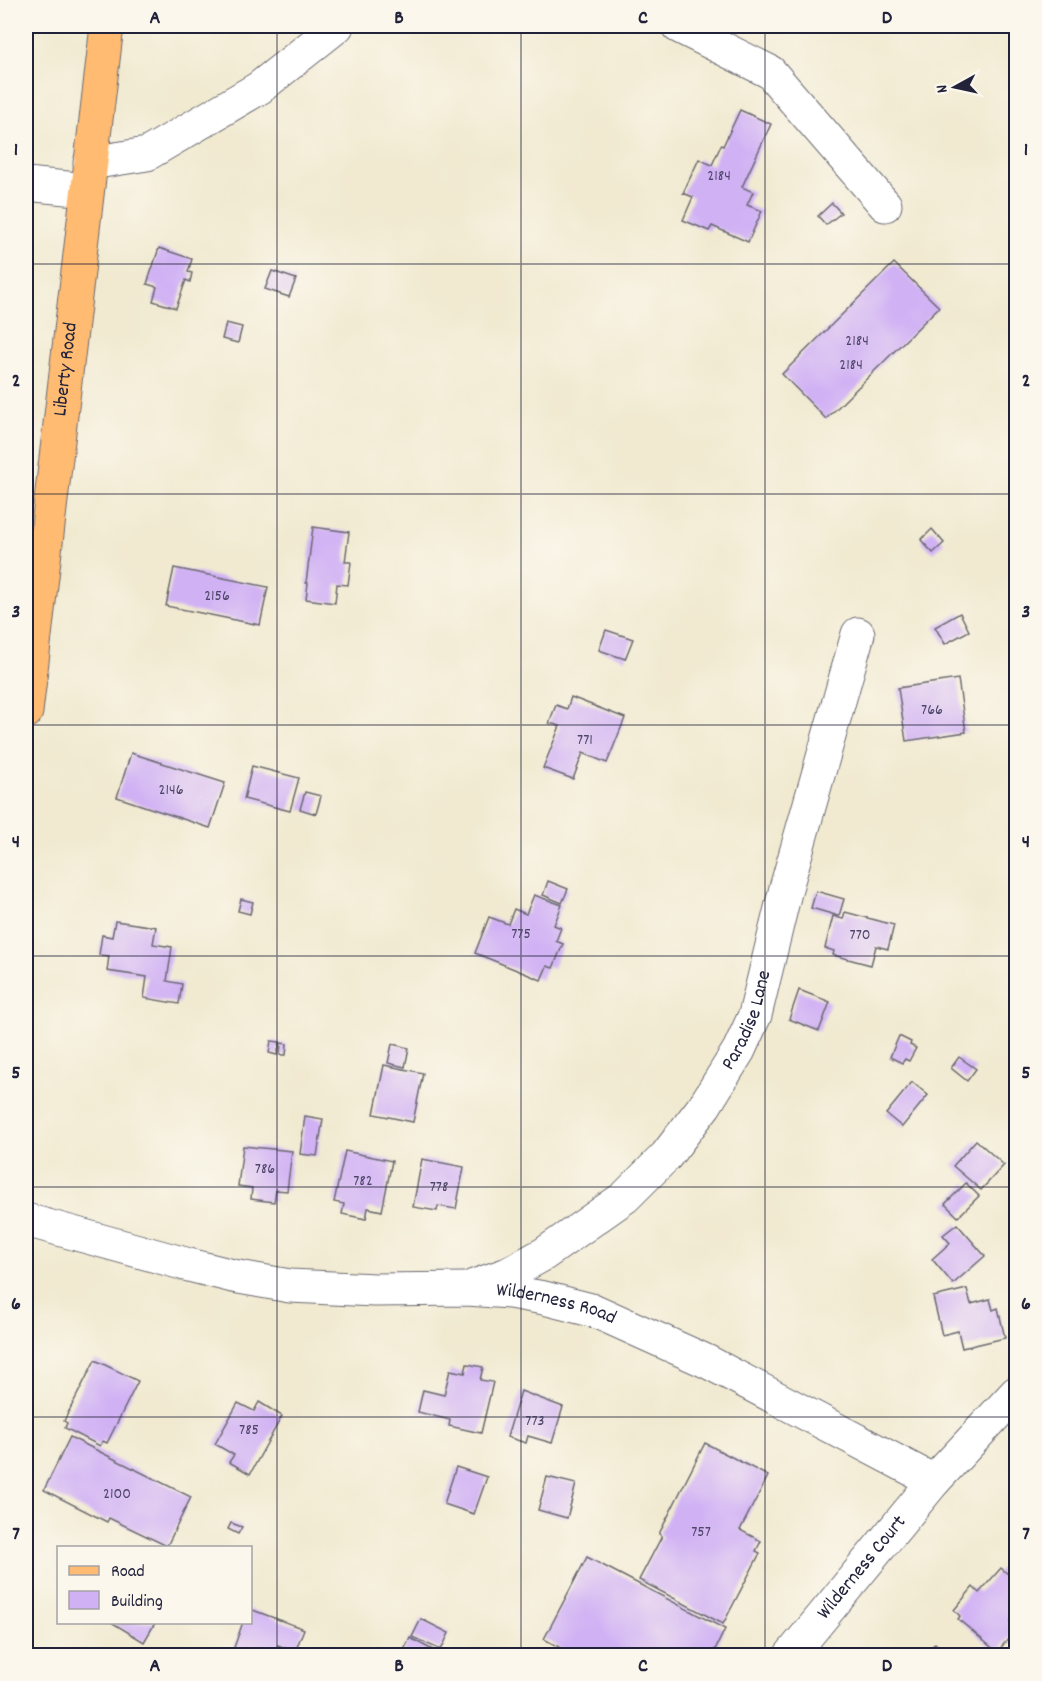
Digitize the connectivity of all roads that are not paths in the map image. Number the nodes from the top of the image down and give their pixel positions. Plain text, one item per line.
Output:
1 (107, 26) edge
2 (337, 26) edge
3 (678, 26) edge
4 (89, 176) junction
5 (26, 184) edge
6 (885, 205) dead end
7 (858, 633) dead end
8 (26, 712) edge
9 (26, 1220) edge
10 (467, 1289) junction
11 (1017, 1393) edge
12 (934, 1481) junction
13 (790, 1656) edge

1 - 4 main road, Liberty Road
2 - 4 street
3 - 6 street
4 - 5 street
4 - 8 main road, Liberty Road
7 - 10 street, Paradise Lane
9 - 10 street, Wilderness Road
10 - 12 street, Wilderness Road
11 - 12 street
12 - 13 street, Wilderness Court

